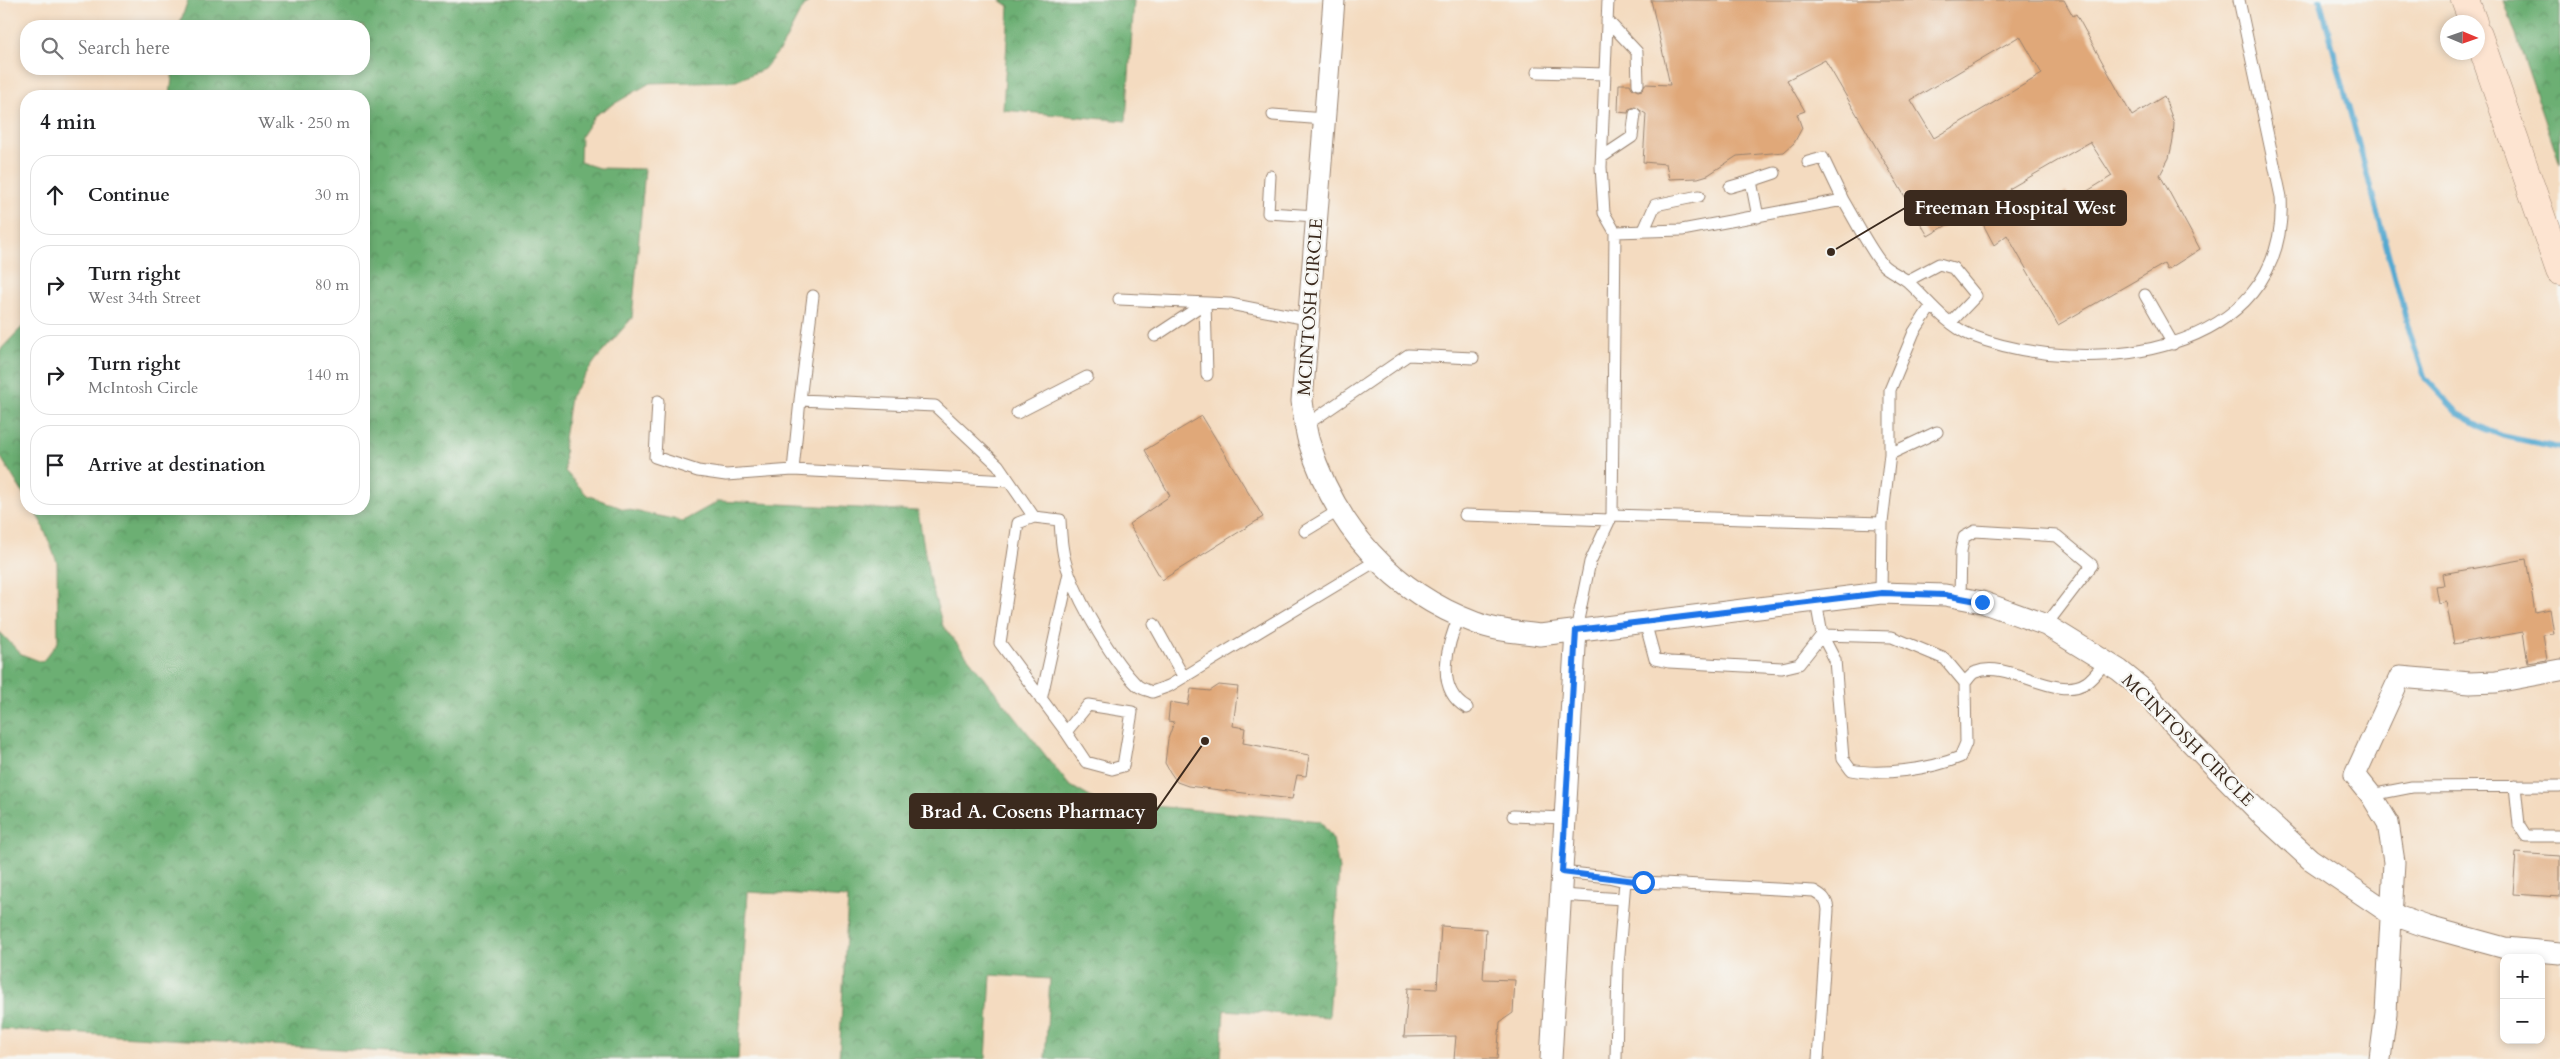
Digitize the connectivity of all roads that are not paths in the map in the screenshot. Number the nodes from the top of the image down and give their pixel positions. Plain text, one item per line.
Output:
1 (1334, 0) edge
2 (1608, 0) edge
3 (2239, 0) edge
4 (2465, 0) edge
5 (2470, 15) edge
6 (1607, 20) junction
7 (2485, 55) edge
8 (1537, 72) dead end
9 (1605, 74) junction
10 (1638, 84) dead end
11 (1635, 114) dead end
12 (1273, 115) dead end
13 (1324, 119) junction
14 (1602, 157) junction
15 (1808, 162) dead end
16 (1775, 173) dead end
17 (1270, 176) dead end
18 (1751, 181) junction
19 (1730, 187) dead end
20 (1699, 196) dead end
21 (1843, 200) junction
22 (1316, 216) junction
23 (1758, 217) junction
24 (1644, 230) junction
25 (1615, 232) junction
26 (2560, 271) edge
27 (1907, 281) junction
28 (2145, 295) dead end
29 (813, 296) dead end
30 (1119, 299) dead end
31 (1205, 303) junction
32 (1931, 306) junction
33 (1307, 319) junction
34 (1951, 322) junction
35 (1155, 336) dead end
36 (2173, 344) junction
37 (1473, 358) dead end
38 (1207, 376) dead end
39 (1087, 377) dead end
40 (658, 400) dead end
41 (800, 400) junction
42 (1017, 412) dead end
43 (1306, 426) junction
44 (1937, 432) dead end
45 (1890, 454) junction
46 (793, 470) junction
47 (1009, 481) junction
48 (1338, 511) junction
49 (1466, 515) dead end
50 (1034, 517) junction
51 (1611, 517) junction
52 (1882, 523) junction
53 (1305, 531) dead end
54 (1376, 561) junction
55 (1069, 573) junction
56 (1882, 593) junction
57 (1960, 598) junction
58 (1816, 601) junction
59 (1460, 615) junction
60 (1645, 622) junction
61 (1154, 624) dead end
62 (2046, 625) junction
63 (1576, 630) junction
64 (1822, 635) junction
65 (2106, 662) junction
66 (2560, 670) edge
67 (1183, 676) junction
68 (1965, 682) junction
69 (1041, 700) junction
70 (1467, 708) dead end
71 (1066, 732) junction
72 (2515, 786) junction
73 (2560, 786) edge
74 (2372, 795) junction
75 (1513, 816) dead end
76 (1566, 818) junction
77 (2560, 836) edge
78 (1562, 872) junction
79 (1625, 881) junction
80 (1561, 895) junction
81 (1623, 899) junction
82 (2391, 914) junction
83 (2560, 953) edge
84 (1551, 1059) edge
85 (1616, 1059) edge
86 (1818, 1059) edge
87 (2380, 1059) edge

1 - 13 street, MCINTOSH CIRCLE
2 - 6 lane
3 - 36 lane
4 - 5 main road
6 - 9 lane
6 - 10 lane
7 - 26 main road
8 - 9 lane
9 - 14 lane
11 - 14 lane
12 - 13 lane
13 - 22 street, MCINTOSH CIRCLE
14 - 25 lane
15 - 21 lane
16 - 18 lane
17 - 22 lane
18 - 19 lane
18 - 23 lane
20 - 24 lane
21 - 23 lane
21 - 27 lane
22 - 33 street, MCINTOSH CIRCLE
23 - 24 lane
24 - 25 lane
25 - 51 lane
27 - 32 lane
27 - 34 lane
28 - 36 lane
29 - 41 lane
30 - 31 lane
31 - 33 lane
31 - 35 lane
31 - 38 lane
32 - 34 lane
32 - 45 lane
33 - 43 street, MCINTOSH CIRCLE
34 - 36 lane
37 - 43 lane
39 - 42 lane
40 - 46 lane
41 - 46 lane
41 - 47 lane
43 - 48 street, MCINTOSH CIRCLE
44 - 45 lane
45 - 52 lane
46 - 47 lane
47 - 50 lane
48 - 53 lane
48 - 54 street, MCINTOSH CIRCLE
49 - 51 lane
50 - 55 lane
50 - 69 lane
51 - 52 lane
51 - 63 lane
52 - 56 lane
54 - 59 street, MCINTOSH CIRCLE
54 - 67 lane
55 - 67 lane
55 - 69 lane
56 - 57 street, MCINTOSH CIRCLE
56 - 58 street, MCINTOSH CIRCLE
57 - 62 street, MCINTOSH CIRCLE
57 - 62 lane
58 - 60 street, MCINTOSH CIRCLE
58 - 64 lane
59 - 63 street, MCINTOSH CIRCLE
59 - 70 lane
60 - 63 street, MCINTOSH CIRCLE
60 - 64 lane
61 - 67 lane
62 - 65 street, MCINTOSH CIRCLE
63 - 76 street
64 - 68 lane
64 - 68 lane
65 - 68 lane
65 - 82 street, MCINTOSH CIRCLE
66 - 74 street
69 - 71 lane
71 - 71 lane
72 - 73 lane
72 - 74 lane
72 - 77 lane
74 - 82 street
75 - 76 lane
76 - 78 street
78 - 79 lane
78 - 80 street
79 - 81 lane
79 - 86 lane
80 - 81 lane
80 - 84 street
81 - 85 lane
82 - 83 street, MCINTOSH CIRCLE
82 - 87 street

